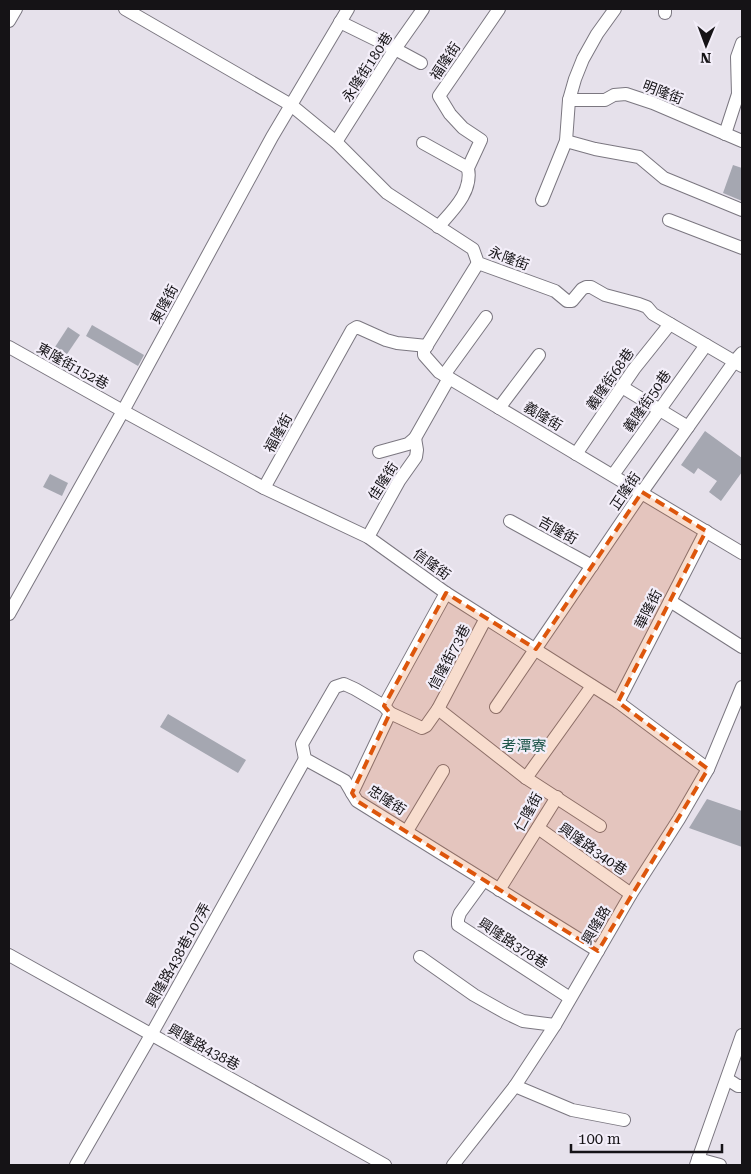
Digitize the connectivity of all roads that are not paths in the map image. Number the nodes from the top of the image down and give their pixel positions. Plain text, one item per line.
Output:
1 (16, 9) edge
2 (125, 9) edge
3 (348, 9) edge
4 (423, 9) edge
5 (499, 9) edge
6 (615, 9) edge
7 (9, 21) edge
8 (340, 22) junction
9 (742, 43) edge
10 (395, 49) junction
11 (420, 63) dead end
12 (569, 100) junction
13 (291, 105) junction
14 (724, 134) junction
15 (566, 141) junction
16 (742, 141) edge
17 (336, 142) junction
18 (423, 143) dead end
19 (468, 168) junction
20 (542, 200) dead end
21 (742, 210) edge
22 (669, 220) dead end
23 (438, 227) junction
24 (742, 248) edge
25 (478, 263) junction
26 (486, 317) dead end
27 (670, 324) junction
28 (706, 345) junction
29 (427, 346) junction
30 (9, 347) edge
31 (538, 355) dead end
32 (740, 360) edge
33 (447, 376) junction
34 (622, 388) junction
35 (499, 408) junction
36 (659, 410) junction
37 (123, 411) junction
38 (688, 427) junction
39 (415, 438) junction
40 (379, 452) dead end
41 (576, 454) junction
42 (613, 475) junction
43 (264, 488) junction
44 (642, 492) junction
45 (510, 521) dead end
46 (706, 531) junction
47 (368, 537) junction
48 (742, 553) edge
49 (592, 566) junction
50 (446, 593) junction
51 (670, 601) junction
52 (9, 614) edge
53 (486, 618) junction
54 (742, 647) edge
55 (536, 649) junction
56 (592, 686) junction
57 (742, 687) edge
58 (618, 702) junction
59 (496, 707) dead end
60 (387, 710) junction
61 (438, 710) junction
62 (305, 759) junction
63 (708, 769) junction
64 (443, 771) dead end
65 (526, 778) junction
66 (352, 793) junction
67 (557, 798) junction
68 (600, 826) dead end
69 (538, 828) junction
70 (408, 831) junction
71 (484, 880) junction
72 (499, 890) junction
73 (631, 894) junction
74 (598, 951) junction
75 (9, 955) edge
76 (420, 957) dead end
77 (570, 998) junction
78 (555, 1025) junction
79 (151, 1034) junction
80 (742, 1035) edge
81 (727, 1079) junction
82 (515, 1086) junction
83 (742, 1086) edge
84 (624, 1120) dead end
85 (697, 1162) edge
86 (76, 1165) edge
87 (386, 1165) edge
88 (453, 1165) edge
89 (720, 1165) edge

1 - 7 street
2 - 13 street, 永隆街
3 - 8 street, 東隆街
4 - 10 street, 永隆街180巷
5 - 19 street, 福隆街
6 - 12 street
8 - 10 street
8 - 13 street, 東隆街
9 - 14 street
10 - 11 street
10 - 17 street, 永隆街180巷
12 - 14 street, 明隆街
12 - 15 street
13 - 17 street, 永隆街
13 - 37 street, 東隆街
14 - 16 street, 明隆街
15 - 20 street
15 - 21 street
17 - 23 street, 永隆街
18 - 19 street
19 - 23 street, 福隆街
22 - 24 street
23 - 25 street, 永隆街
25 - 27 street, 永隆街
25 - 29 street
26 - 33 street, 佳隆街
27 - 28 street, 永隆街
27 - 34 street, 義隆街68巷
28 - 32 street, 永隆街
28 - 36 street, 義隆街50巷
29 - 33 street, 義隆街
29 - 43 street, 福隆街
30 - 37 street, 東隆街152巷
31 - 35 street
32 - 38 street, 正隆街
33 - 35 street, 義隆街
33 - 39 street, 佳隆街
34 - 36 street
34 - 41 street, 義隆街68巷
35 - 41 street, 義隆街
36 - 38 street
36 - 42 street, 義隆街50巷
37 - 43 street, 信隆街
37 - 52 street, 東隆街
38 - 44 street, 正隆街
39 - 40 street, 佳隆街
39 - 47 street, 佳隆街
41 - 42 street, 義隆街
42 - 44 street, 義隆街
43 - 47 street, 信隆街
44 - 46 street, 義隆街
44 - 49 street, 正隆街
45 - 49 street, 吉隆街
46 - 48 street, 義隆街
46 - 51 street, 華隆街
47 - 50 street, 信隆街
49 - 55 street, 正隆街
50 - 53 street, 信隆街
50 - 60 street, 忠隆街
51 - 54 street
51 - 58 street, 華隆街
53 - 55 street, 信隆街
53 - 61 street, 信隆街73巷
55 - 56 street, 信隆街
55 - 59 street, 正隆街
56 - 58 street, 信隆街
56 - 65 street
57 - 63 street, 興隆路
58 - 63 street, 信隆街
60 - 61 street, 信隆街73巷
60 - 62 street
60 - 66 street, 忠隆街
61 - 65 street, 仁隆街
62 - 66 street
62 - 79 street, 興隆路438巷107弄
63 - 73 street, 興隆路
64 - 70 street
65 - 67 street, 仁隆街
66 - 70 street, 忠隆街
67 - 68 street
67 - 69 street, 仁隆街
69 - 72 street, 仁隆街
69 - 73 street, 興隆路340巷
70 - 71 street, 忠隆街
71 - 72 street, 忠隆街
71 - 77 street, 興隆路378巷
72 - 74 street, 忠隆街
73 - 74 street, 興隆路
74 - 77 street, 興隆路
75 - 79 street, 興隆路438巷
76 - 78 street
77 - 78 street, 興隆路
78 - 82 street, 興隆路
79 - 86 street, 興隆路438巷107弄
79 - 87 street, 興隆路438巷
80 - 81 street
81 - 83 street
81 - 85 street
82 - 84 street
82 - 88 street, 興隆路
85 - 89 street

